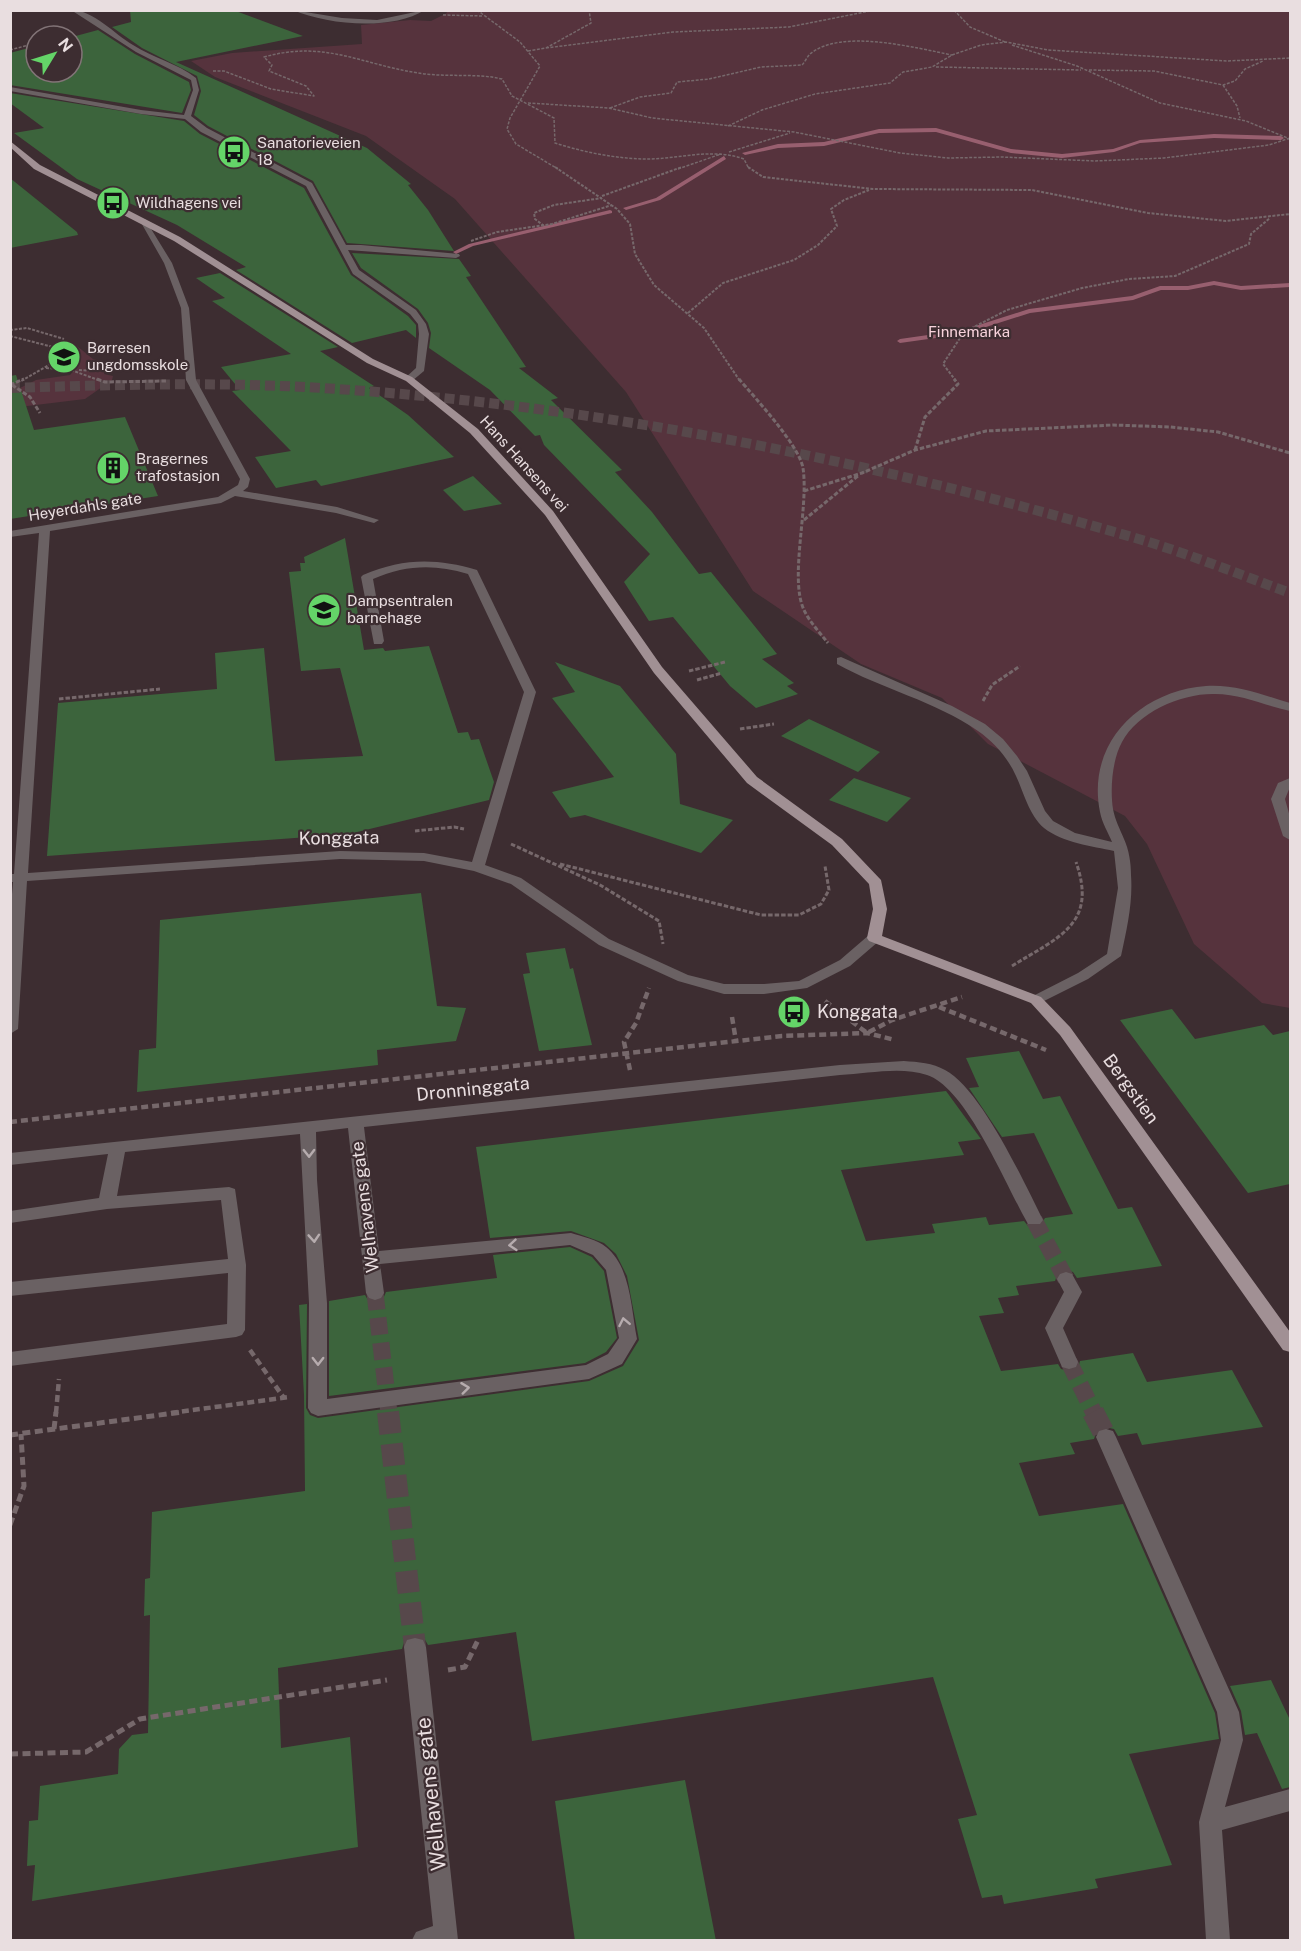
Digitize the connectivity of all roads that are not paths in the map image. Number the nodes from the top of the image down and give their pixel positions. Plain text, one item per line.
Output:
1 (74, 10) edge
2 (296, 10) edge
3 (422, 10) edge
4 (10, 89) edge
5 (187, 117) junction
6 (10, 143) edge
7 (142, 221) junction
8 (342, 248) junction
9 (451, 255) road end
10 (409, 380) junction
11 (233, 494) junction
12 (374, 520) dead end
13 (45, 529) junction
14 (10, 534) edge
15 (378, 641) dead end
16 (841, 661) road end
17 (1290, 707) edge
18 (1290, 782) edge
19 (1290, 836) edge
20 (1120, 848) junction
21 (477, 867) junction
22 (16, 878) edge
23 (874, 938) junction
24 (1036, 1000) junction
25 (10, 1029) edge
26 (355, 1121) junction
27 (308, 1126) junction
28 (118, 1147) junction
29 (10, 1159) edge
30 (107, 1203) junction
31 (10, 1216) edge
32 (1034, 1220) tunnel mouth
33 (372, 1258) junction
34 (237, 1265) junction
35 (1066, 1279) tunnel mouth
36 (10, 1289) edge
37 (375, 1293) tunnel mouth
38 (1290, 1345) edge
39 (10, 1359) edge
40 (1069, 1362) tunnel mouth
41 (1106, 1437) tunnel mouth
42 (415, 1647) tunnel mouth
43 (1290, 1800) edge
44 (1210, 1822) junction
45 (439, 1939) edge
46 (1218, 1941) edge

1 - 5 street
2 - 3 street
4 - 5 street
5 - 8 street
6 - 7 main road, Hans Hansens vei
7 - 10 main road, Hans Hansens vei
7 - 11 street
8 - 9 street
8 - 10 street
10 - 23 main road, Hans Hansens vei
11 - 12 street
11 - 13 street, Heyerdahls gate
13 - 14 street, Heyerdahls gate
13 - 22 street
15 - 21 street
16 - 20 street
17 - 20 street
18 - 19 street
20 - 24 street
21 - 22 street, Konggata
21 - 23 street, Konggata
22 - 25 street
23 - 24 main road, Bergstien
24 - 38 main road, Bergstien
26 - 27 street, Dronninggata
26 - 32 street, Dronninggata
26 - 33 street, Welhavens gate
27 - 28 street, Dronninggata
27 -> 33 street
28 - 29 street, Dronninggata
28 - 30 street
30 - 31 street
30 - 34 street
33 - 37 street, Welhavens gate
34 - 36 street
34 - 39 street
35 - 40 street
41 - 44 street
42 - 45 street, Welhavens gate
43 - 44 street
44 - 46 street

